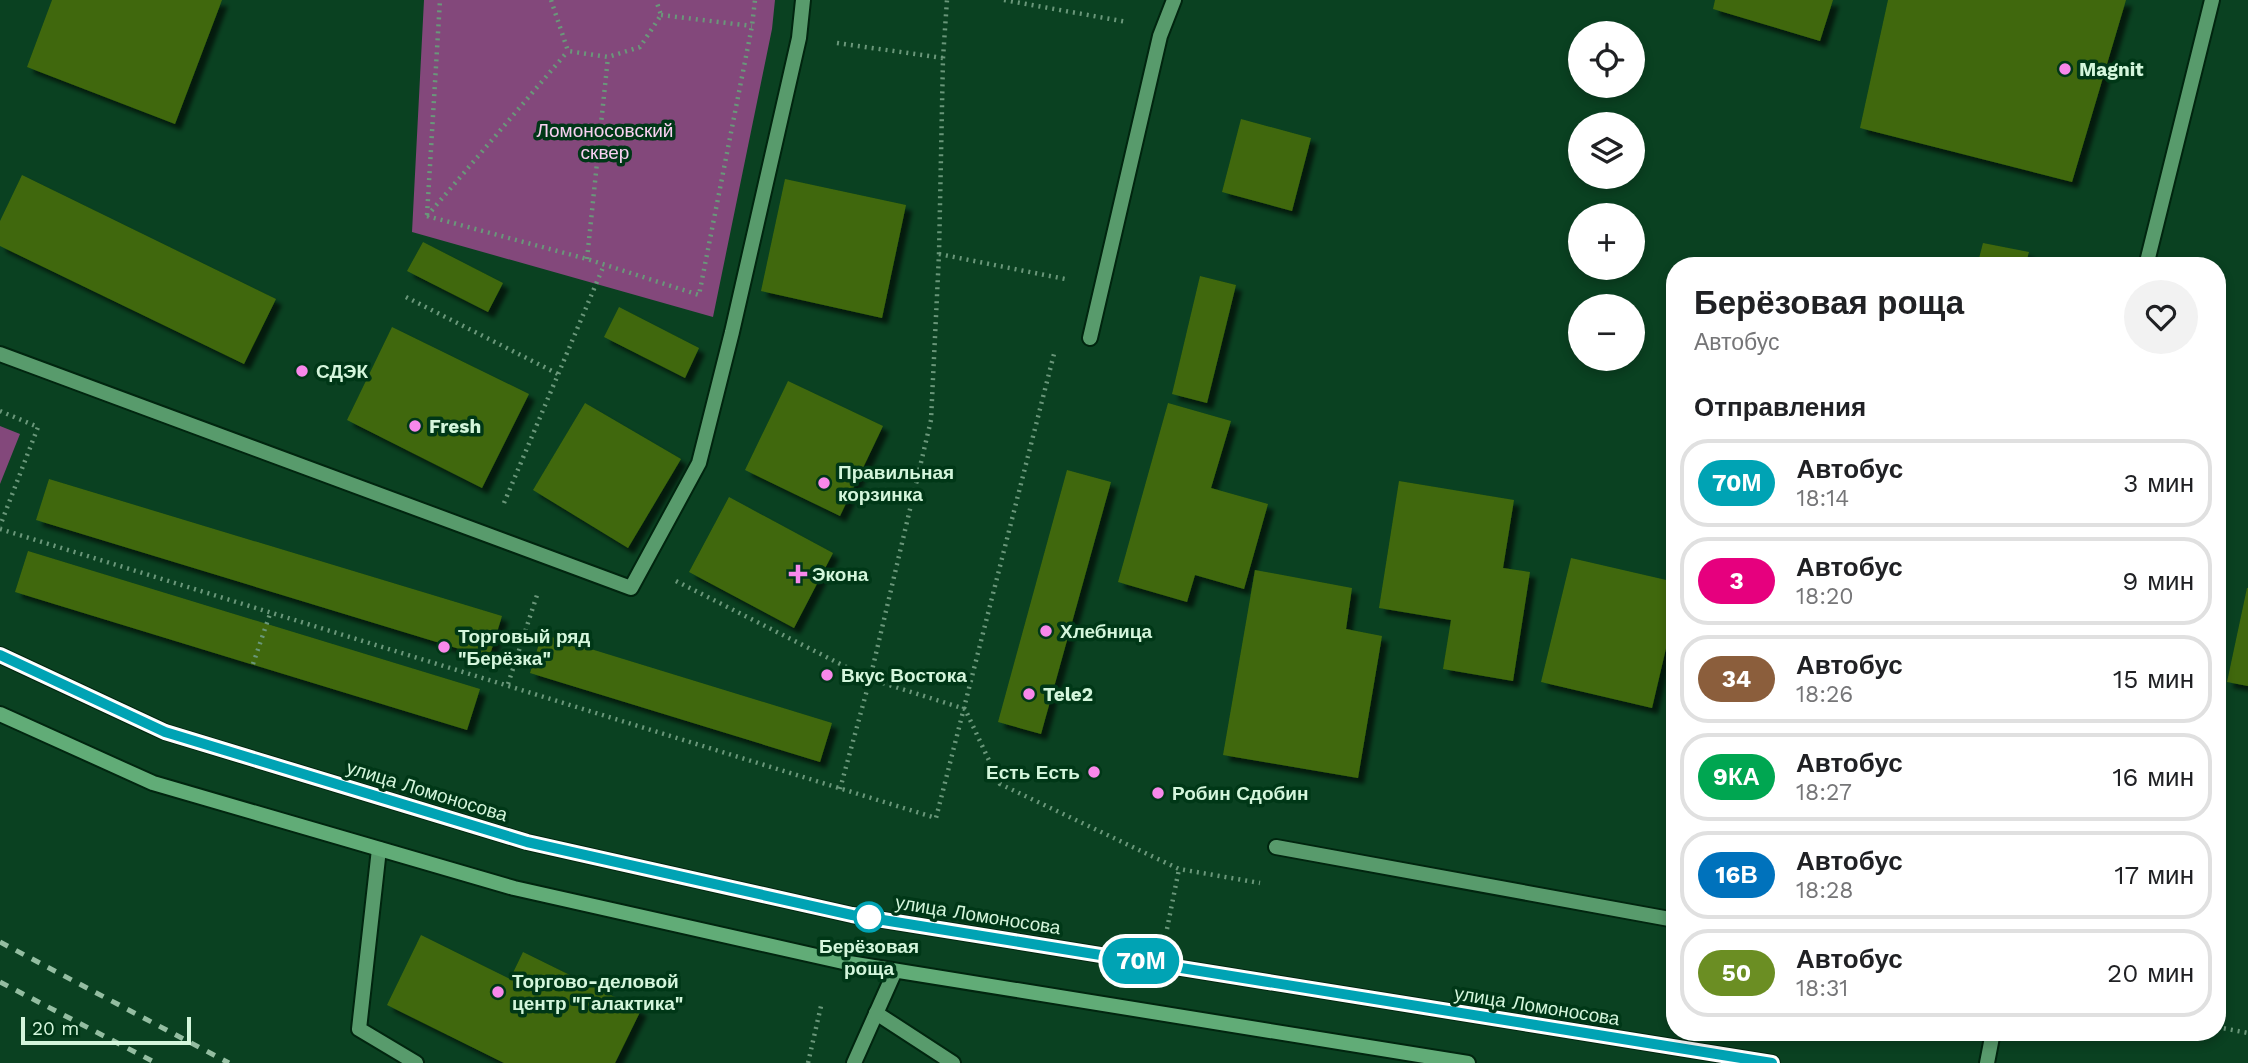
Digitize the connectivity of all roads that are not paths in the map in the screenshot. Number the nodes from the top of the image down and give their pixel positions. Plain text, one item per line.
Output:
1 (803, 0) edge
2 (1174, 0) edge
3 (2212, 0) edge
4 (2148, 257) edge
5 (1090, 338) dead end
6 (0, 354) edge
7 (0, 655) edge
8 (0, 714) edge
9 (1276, 847) dead end
10 (379, 849) junction
11 (1666, 918) edge
12 (895, 971) junction
13 (876, 1013) junction
14 (1991, 1041) edge
15 (416, 1063) edge
16 (854, 1063) edge
17 (953, 1063) edge
18 (1468, 1063) edge
19 (1772, 1063) edge
20 (1987, 1063) edge

1 - 6 street
2 - 5 street
3 - 4 street
7 - 19 main road, улица Ломоносова
8 - 10 main road
9 - 11 street
10 - 12 main road
10 - 15 street
12 - 13 street
12 - 18 main road
13 - 16 street
13 - 17 street
14 - 20 street

